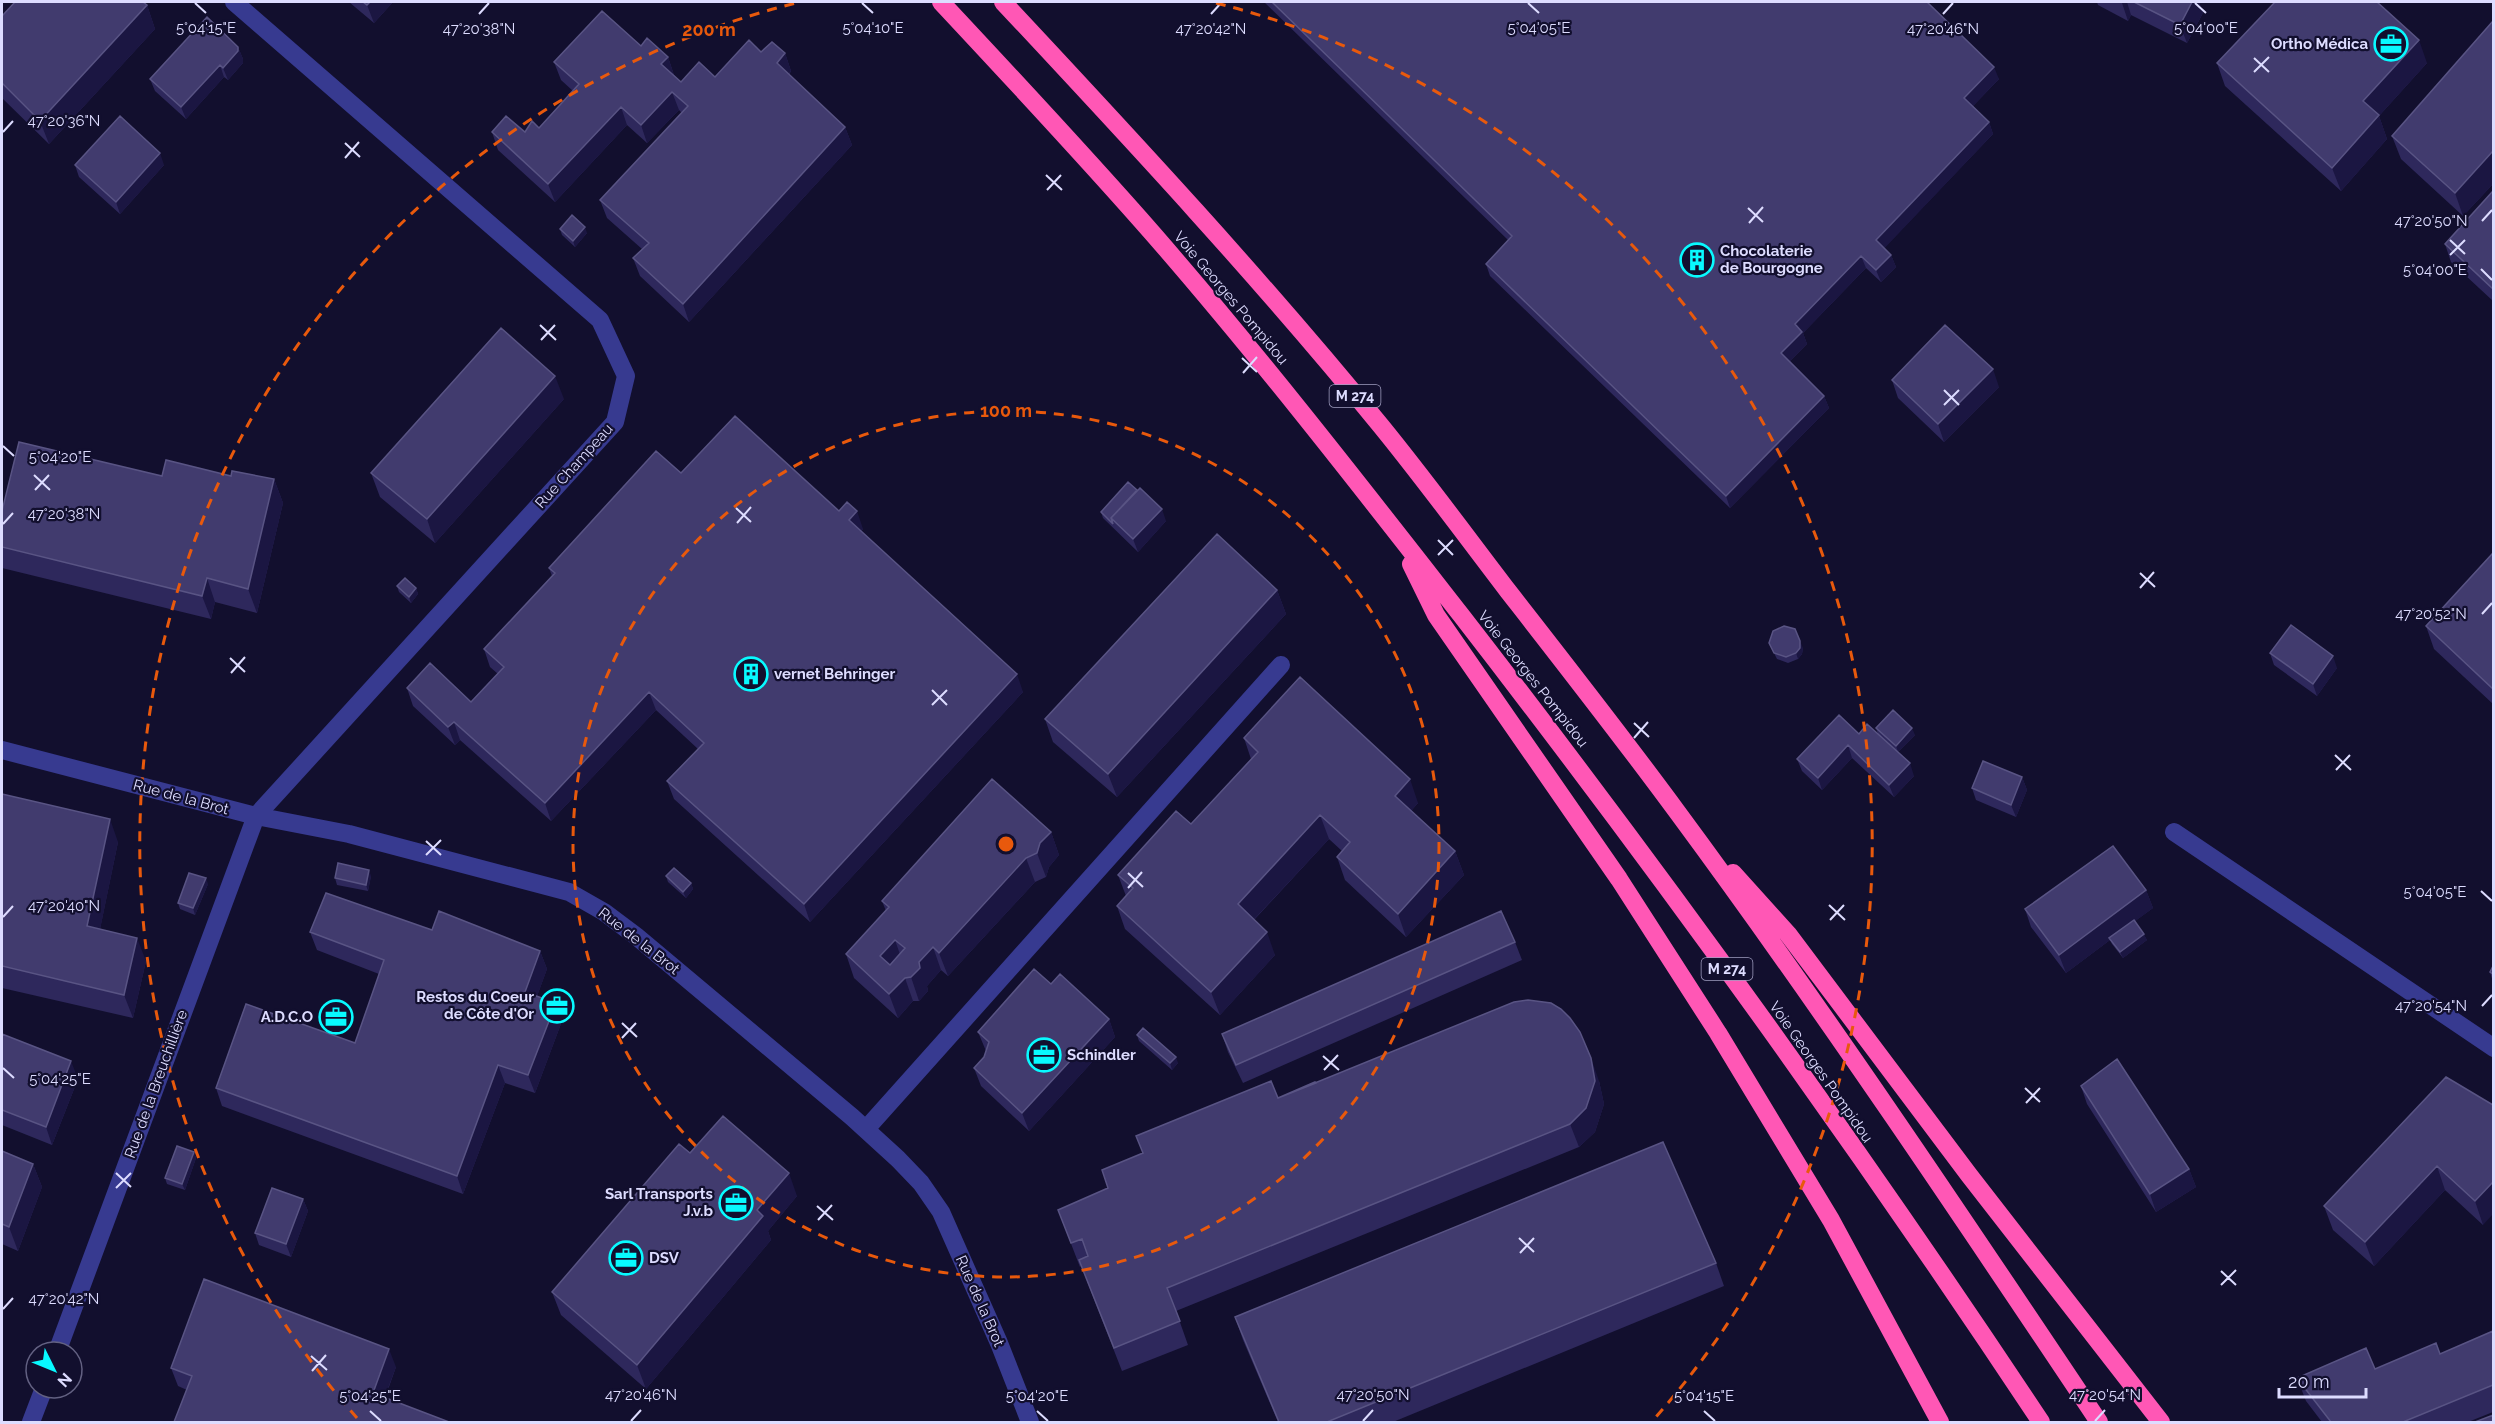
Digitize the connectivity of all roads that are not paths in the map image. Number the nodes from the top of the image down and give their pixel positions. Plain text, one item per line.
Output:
1 (234, 2) edge
2 (941, 2) edge
3 (1003, 2) edge
4 (1395, 530) junction
5 (1281, 665) dead end
6 (2, 750) edge
7 (1679, 814) junction
8 (256, 816) junction
9 (2174, 832) dead end
10 (2493, 1048) edge
11 (866, 1129) junction
12 (61, 1340) edge
13 (39, 1400) edge
14 (31, 1422) edge
15 (1030, 1422) edge
16 (1940, 1422) edge
17 (2041, 1422) edge
18 (2099, 1422) edge
19 (2161, 1422) edge

1 - 8 street, Rue Champeau
2 - 4 highway, Voie Georges Pompidou / M 274
3 - 7 highway, Voie Georges Pompidou / M 274
4 - 16 highway
4 - 17 highway, Voie Georges Pompidou / M 274
5 - 11 street
6 - 8 street, Rue de la Brot
7 - 18 highway, Voie Georges Pompidou / M 274
7 - 19 highway
8 - 11 street, Rue de la Brot
8 - 12 street, Rue de la Breuchillière
9 - 10 street
11 - 15 street, Rue de la Brot
13 - 14 street

